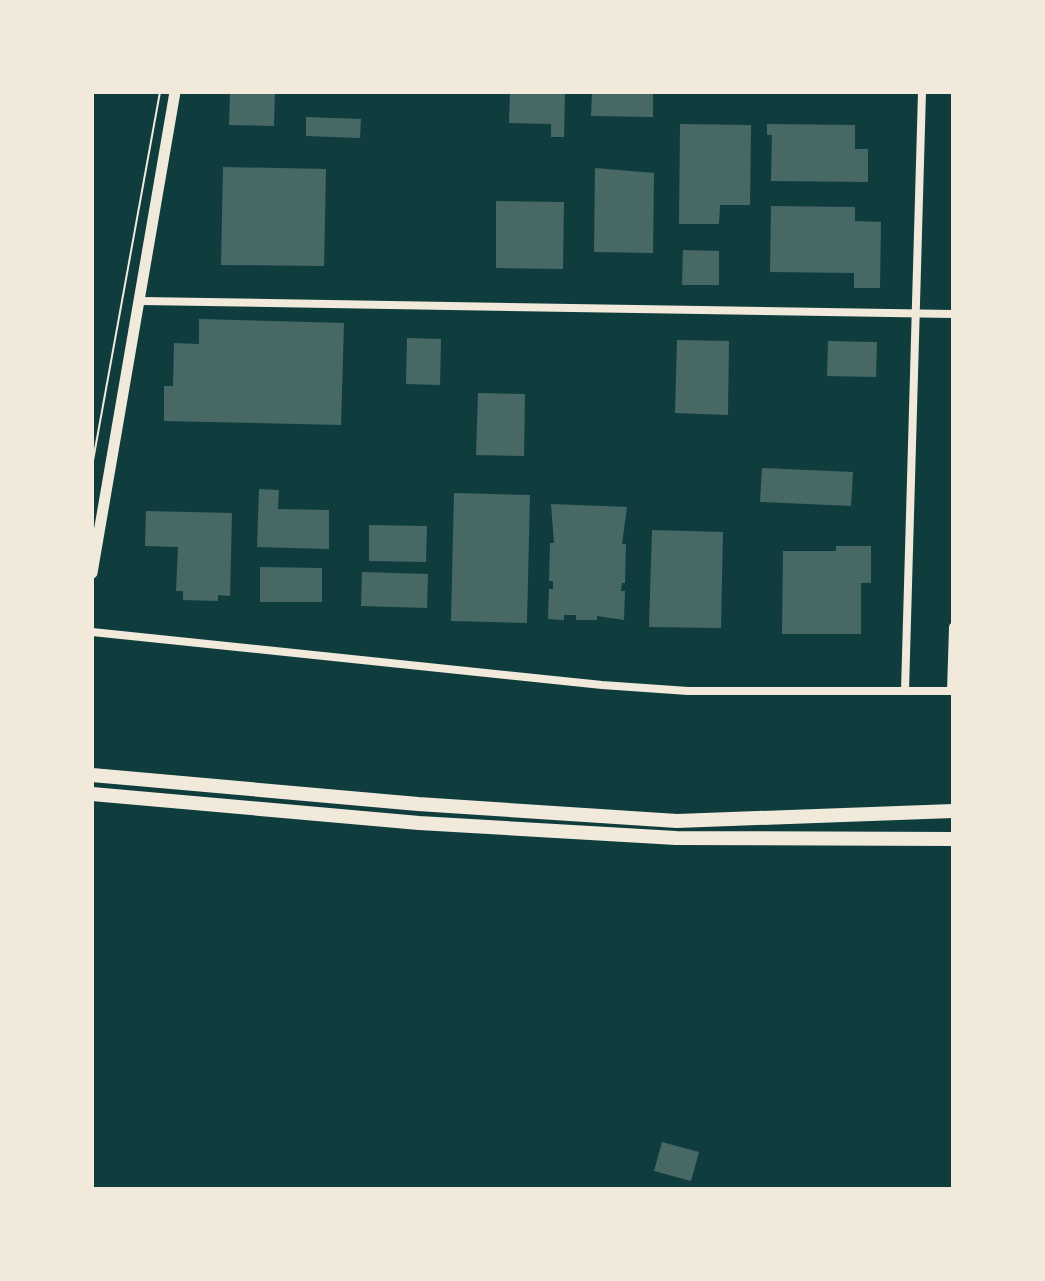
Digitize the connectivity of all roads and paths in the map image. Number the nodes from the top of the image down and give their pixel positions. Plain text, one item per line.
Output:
1 (160, 92) edge
2 (175, 92) edge
3 (922, 92) edge
4 (141, 301) junction
5 (916, 312) junction
6 (953, 314) edge
7 (92, 466) edge
8 (92, 573) edge
9 (953, 627) edge
10 (92, 632) edge
11 (905, 691) junction
12 (952, 691) edge
13 (92, 775) edge
14 (92, 794) edge
15 (953, 811) edge
16 (953, 839) edge

1 - 7 path
2 - 4 main road
3 - 5 street
4 - 5 street
4 - 8 main road
5 - 6 street
5 - 11 street
9 - 12 street
10 - 11 street
11 - 12 street
13 - 15 highway
14 - 16 highway

